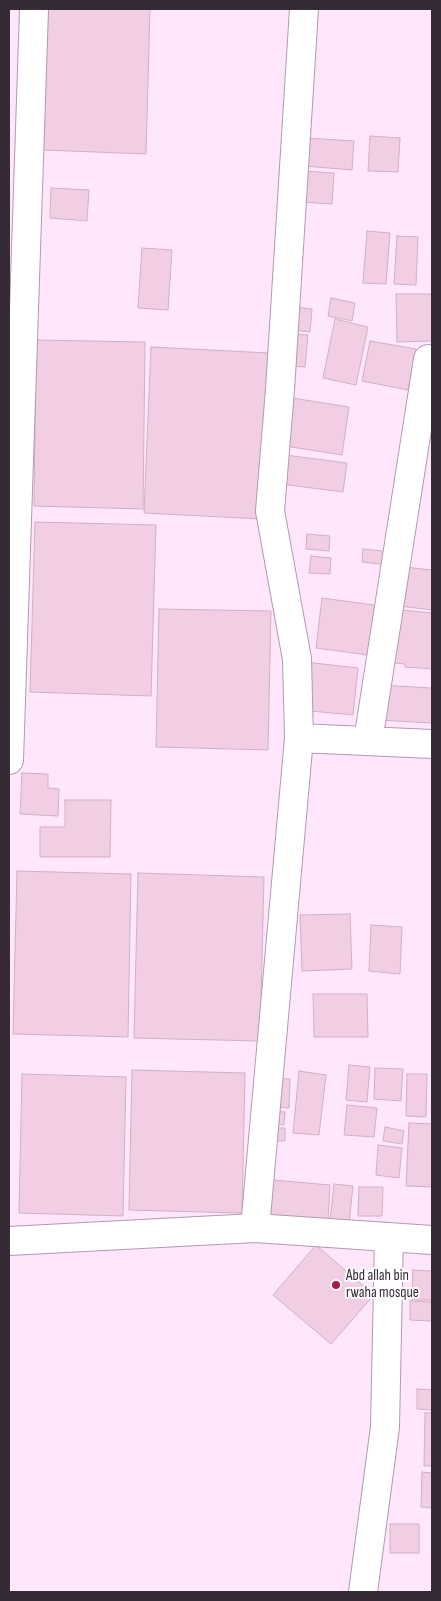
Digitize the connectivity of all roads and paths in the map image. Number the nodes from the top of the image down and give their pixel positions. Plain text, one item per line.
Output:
1 (34, 9) edge
2 (304, 9) edge
3 (428, 359) dead end
4 (299, 738) junction
5 (368, 742) junction
6 (432, 744) edge
7 (9, 760) edge
8 (255, 1228) junction
9 (388, 1237) junction
10 (432, 1240) edge
11 (9, 1242) edge
12 (363, 1592) edge

1 - 7 street
2 - 4 street
3 - 5 street
4 - 5 street
4 - 8 street
5 - 6 street
8 - 9 street
8 - 11 street
9 - 10 street
9 - 12 street

